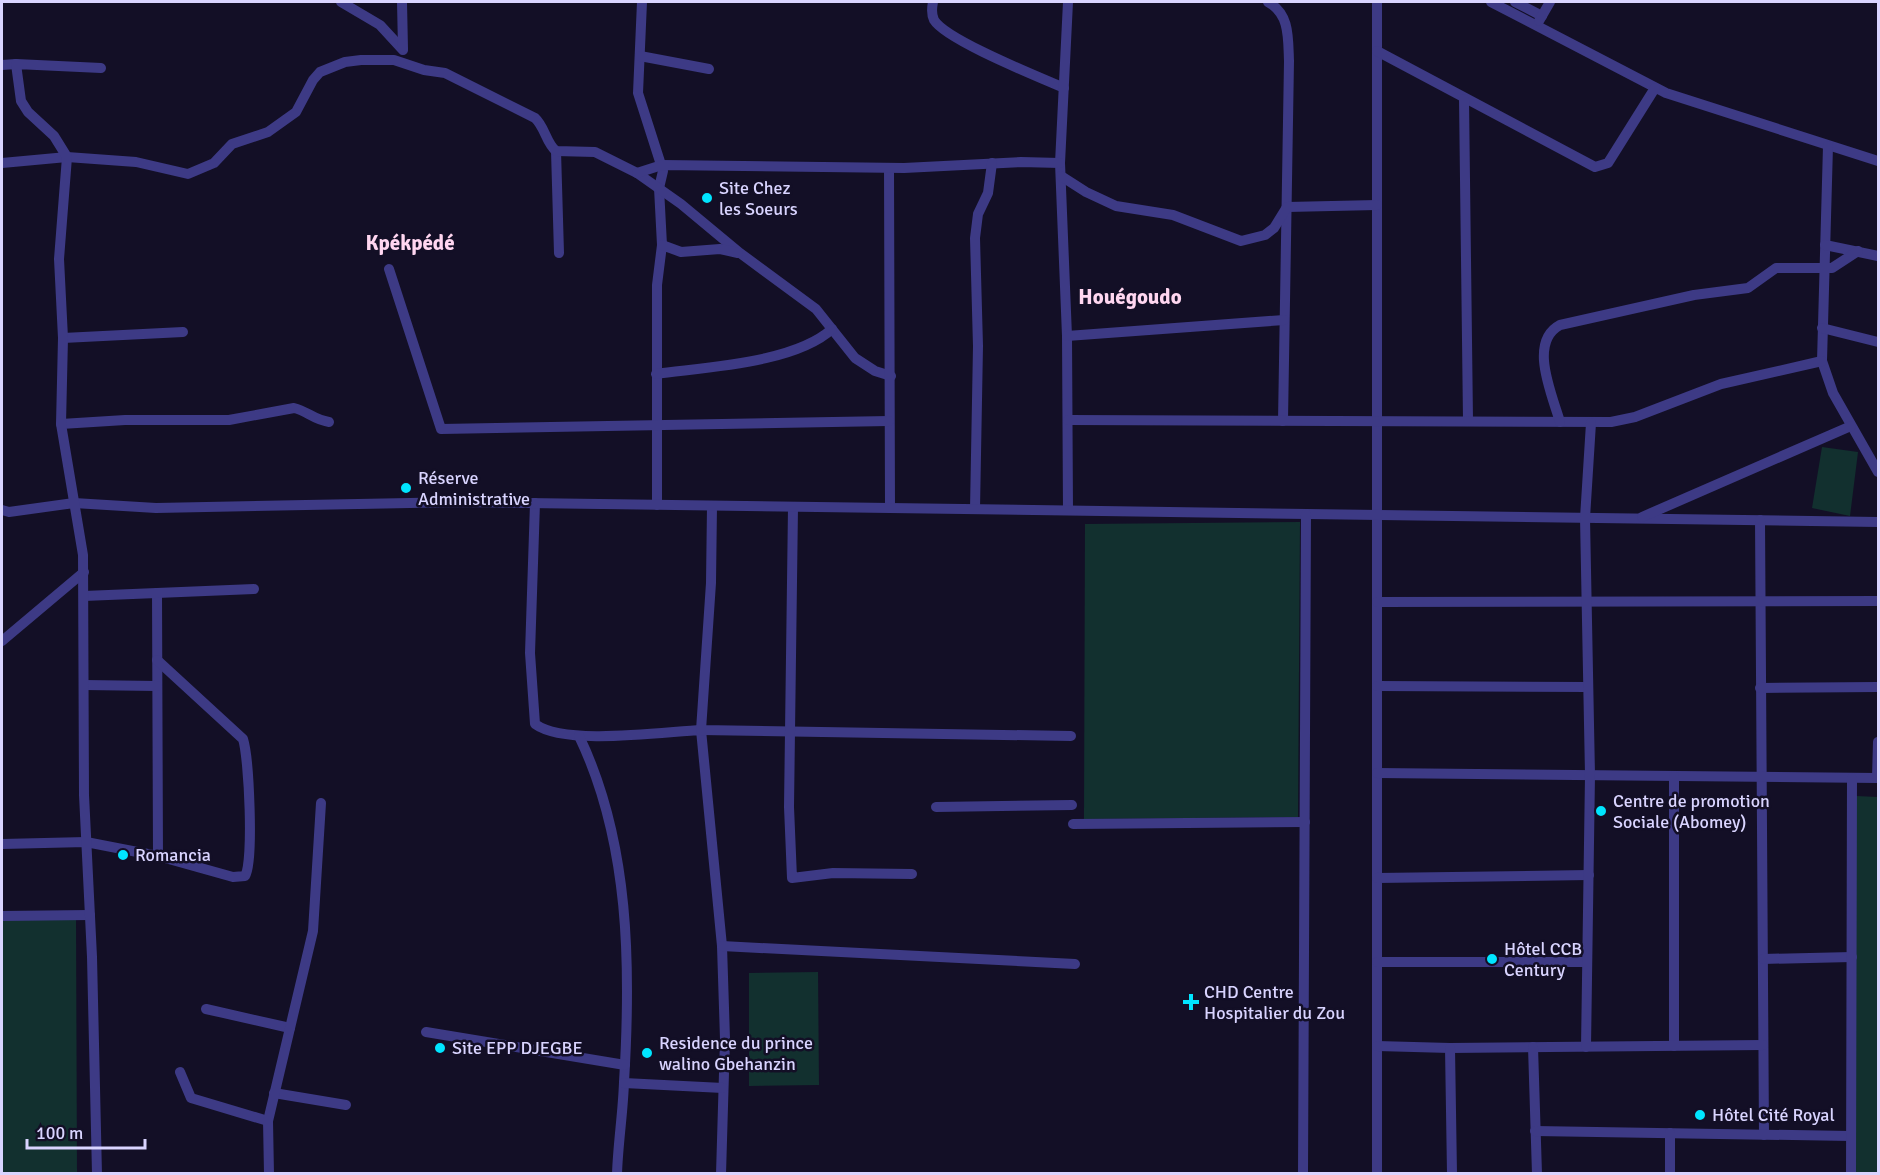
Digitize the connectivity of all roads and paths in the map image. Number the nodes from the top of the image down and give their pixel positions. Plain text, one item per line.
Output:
1 (341, 2) edge
2 (402, 2) edge
3 (642, 2) edge
4 (933, 2) edge
5 (1068, 2) edge
6 (1268, 2) edge
7 (1377, 2) edge
8 (1491, 2) edge
9 (1515, 2) edge
10 (1550, 2) edge
11 (1542, 16) junction
12 (1536, 26) junction
13 (1377, 51) junction
14 (403, 56) junction
15 (640, 56) junction
16 (16, 64) junction
17 (2, 65) edge
18 (101, 68) dead end
19 (710, 69) dead end
20 (1064, 88) junction
21 (1655, 88) junction
22 (1464, 99) junction
23 (1828, 146) junction
24 (556, 151) junction
25 (67, 157) junction
26 (1878, 161) edge
27 (2, 163) edge
28 (992, 163) junction
29 (1060, 163) junction
30 (662, 165) junction
31 (889, 168) junction
32 (637, 173) junction
33 (1061, 176) junction
34 (659, 188) junction
35 (1377, 206) junction
36 (1287, 207) junction
37 (1825, 244) junction
38 (662, 245) junction
39 (1858, 251) junction
40 (559, 253) dead end
41 (740, 253) junction
42 (1878, 256) edge
43 (389, 269) dead end
44 (1824, 269) junction
45 (1284, 320) junction
46 (832, 328) junction
47 (1822, 328) junction
48 (183, 332) dead end
49 (1067, 336) junction
50 (63, 338) junction
51 (1878, 342) edge
52 (1822, 361) junction
53 (656, 374) junction
54 (891, 376) junction
55 (1068, 420) junction
56 (1468, 420) junction
57 (889, 421) junction
58 (1283, 421) junction
59 (1378, 421) junction
60 (329, 422) dead end
61 (1560, 422) junction
62 (1591, 423) junction
63 (62, 424) junction
64 (655, 425) junction
65 (1851, 426) junction
66 (1878, 472) edge
67 (74, 503) junction
68 (535, 503) junction
69 (657, 505) junction
70 (711, 506) junction
71 (793, 507) junction
72 (890, 508) junction
73 (975, 509) junction
74 (2, 510) edge
75 (1068, 510) junction
76 (1306, 514) junction
77 (1378, 515) junction
78 (1585, 518) junction
79 (1638, 518) junction
80 (1760, 520) junction
81 (1878, 522) edge
82 (84, 572) junction
83 (254, 589) dead end
84 (156, 593) junction
85 (84, 596) junction
86 (1377, 602) junction
87 (1759, 602) junction
88 (1878, 602) edge
89 (1587, 603) junction
90 (2, 641) edge
91 (157, 660) junction
92 (84, 685) junction
93 (157, 686) junction
94 (1377, 686) junction
95 (1588, 687) junction
96 (1878, 687) edge
97 (1760, 688) junction
98 (700, 730) junction
99 (792, 732) junction
100 (579, 736) junction
101 (1071, 736) dead end
102 (1878, 742) edge
103 (1377, 772) junction
104 (1590, 775) junction
105 (1674, 776) junction
106 (1761, 777) junction
107 (1852, 778) junction
108 (1878, 778) edge
109 (321, 803) dead end
110 (1072, 806) dead end
111 (936, 807) dead end
112 (1305, 822) junction
113 (1073, 824) dead end
114 (86, 842) junction
115 (2, 844) edge
116 (158, 856) junction
117 (912, 874) dead end
118 (1589, 875) junction
119 (1377, 878) junction
120 (90, 915) junction
121 (2, 916) edge
122 (722, 946) junction
123 (1852, 957) junction
124 (1762, 959) junction
125 (1377, 962) junction
126 (1587, 962) junction
127 (1074, 964) dead end
128 (206, 1009) dead end
129 (290, 1028) junction
130 (426, 1032) dead end
131 (1763, 1045) junction
132 (1377, 1046) junction
133 (1674, 1046) junction
134 (1533, 1047) junction
135 (1586, 1047) junction
136 (1450, 1048) junction
137 (625, 1065) junction
138 (180, 1072) dead end
139 (624, 1083) junction
140 (723, 1088) junction
141 (274, 1093) junction
142 (346, 1105) dead end
143 (268, 1121) junction
144 (1535, 1131) junction
145 (1670, 1133) junction
146 (1764, 1135) junction
147 (1851, 1136) junction
148 (97, 1173) edge
149 (269, 1173) edge
150 (617, 1173) edge
151 (721, 1173) edge
152 (1303, 1173) edge
153 (1377, 1173) edge
154 (1452, 1173) edge
155 (1536, 1173) edge
156 (1670, 1173) edge
157 (1851, 1173) edge

1 - 14 street
2 - 14 street
3 - 15 street
4 - 20 street
5 - 20 street
6 - 36 street
7 - 13 street
8 - 12 street
9 - 11 street
10 - 11 street
11 - 12 street
12 - 21 street
13 - 22 street
13 - 35 street
14 - 24 street
14 - 25 street
15 - 19 street
15 - 30 street
16 - 17 street
16 - 18 street
16 - 25 street
20 - 29 street
21 - 22 street
21 - 23 street
22 - 56 street
23 - 26 street
23 - 37 street
24 - 32 street
24 - 40 street
25 - 27 street
25 - 50 street
28 - 29 street
28 - 31 street
28 - 73 street
29 - 33 street
30 - 31 street
30 - 32 street
30 - 34 street
31 - 54 street
32 - 34 street
33 - 36 street
33 - 49 street
34 - 38 street
34 - 41 street
35 - 36 street
35 - 59 street
36 - 45 street
37 - 39 street
37 - 44 street
38 - 41 street
38 - 53 street
39 - 42 street
39 - 44 street
41 - 46 street
43 - 64 street
44 - 47 street
44 - 61 street
45 - 49 street
45 - 58 street
46 - 53 street
46 - 54 street
47 - 51 street
47 - 52 street
48 - 50 street
49 - 55 street
50 - 63 street
52 - 62 street
52 - 65 street
53 - 64 street
54 - 57 street
55 - 58 street
55 - 75 street
56 - 59 street
56 - 61 street
57 - 64 street
57 - 72 street
58 - 59 street
59 - 77 street
60 - 63 street
61 - 62 street
62 - 78 street
63 - 67 street
64 - 69 street
65 - 66 street
65 - 79 street
67 - 68 street
67 - 74 street
67 - 82 street
68 - 69 street
68 - 100 street
69 - 70 street
70 - 71 street
70 - 98 street
71 - 72 street
71 - 99 street
72 - 73 street
73 - 75 street
75 - 76 street
76 - 77 street
76 - 112 street
77 - 78 street
77 - 86 street
78 - 79 street
78 - 89 street
79 - 80 street
80 - 81 street
80 - 87 street
82 - 85 street
82 - 90 street
83 - 84 street
84 - 85 street
84 - 91 street
85 - 92 street
86 - 89 street
86 - 94 street
87 - 88 street
87 - 89 street
87 - 97 street
89 - 95 street
91 - 93 street
91 - 116 street
92 - 93 street
92 - 114 street
93 - 116 street
94 - 95 street
94 - 103 street
95 - 104 street
96 - 97 street
97 - 106 street
98 - 99 street
98 - 100 street
98 - 122 street
99 - 101 street
99 - 117 street
100 - 137 street
102 - 108 street
103 - 104 street
103 - 119 street
104 - 105 street
104 - 118 street
105 - 106 street
105 - 133 street
106 - 107 street
106 - 124 street
107 - 108 street
107 - 123 street
109 - 129 street
110 - 111 street
112 - 113 street
112 - 152 street
114 - 115 street
114 - 116 street
114 - 120 street
118 - 119 street
118 - 126 street
119 - 125 street
120 - 121 street
120 - 148 street
122 - 127 street
122 - 140 street
123 - 124 street
123 - 147 street
124 - 131 street
125 - 126 street
125 - 132 street
126 - 135 street
128 - 129 street
129 - 141 street
130 - 137 street
131 - 133 street
131 - 146 street
132 - 136 street
132 - 153 street
133 - 135 street
134 - 135 street
134 - 136 street
134 - 144 street
136 - 154 street
137 - 139 street
138 - 143 street
139 - 140 street
139 - 150 street
140 - 151 street
141 - 142 street
141 - 143 street
143 - 149 street
144 - 145 street
144 - 155 street
145 - 146 street
145 - 156 street
146 - 147 street
147 - 157 street

